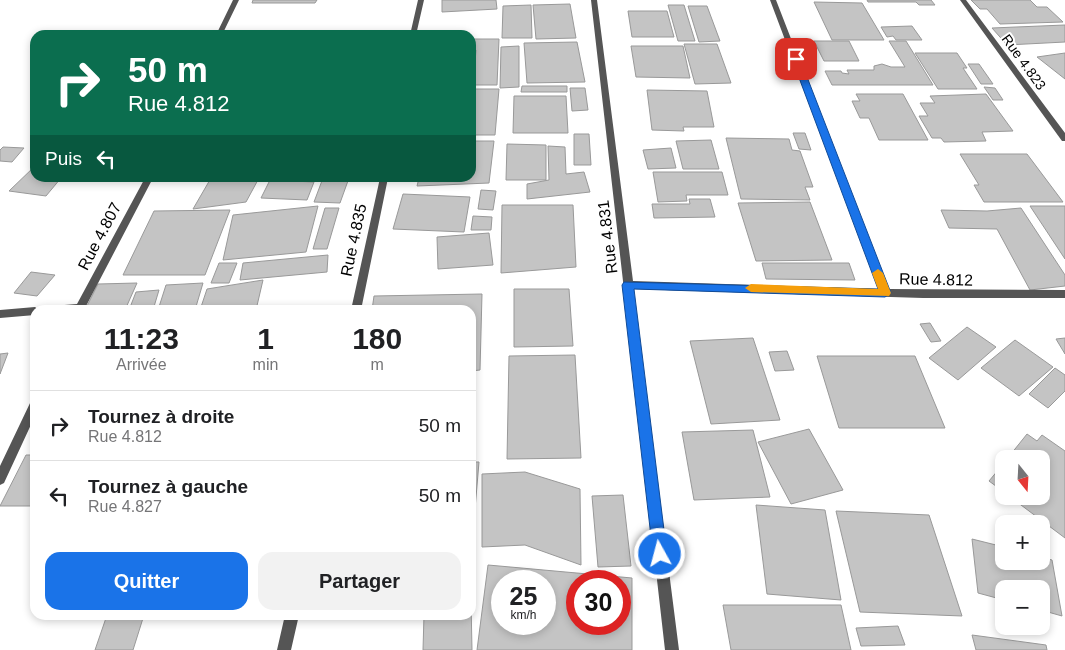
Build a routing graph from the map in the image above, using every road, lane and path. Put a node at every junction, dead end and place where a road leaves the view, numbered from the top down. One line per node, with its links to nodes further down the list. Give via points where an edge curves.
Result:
1 (236, 0): 6 (street)
2 (420, 0): 7 (street)
3 (594, 0): 11 (street, Rue 4.831)
4 (773, 0): 12 (street)
5 (963, 0): 8 (street, Rue 4.823)
6 (221, 30)
7 (414, 30)
8 (1065, 139)
9 (146, 182): 14 (street, Rue 4.807)
10 (383, 182): 15 (street, Rue 4.835)
11 (628, 285): 12 (street, Rue 4.812); 22 (street, Rue 4.831)
12 (885, 293): 13 (street, Rue 4.812)
13 (1065, 294)
14 (81, 305)
15 (357, 305)
16 (30, 311): 17 (street)
17 (0, 314)
18 (30, 415): 19 (street)
19 (0, 479)
20 (291, 620): 21 (street)
21 (284, 650)
22 (672, 650)

